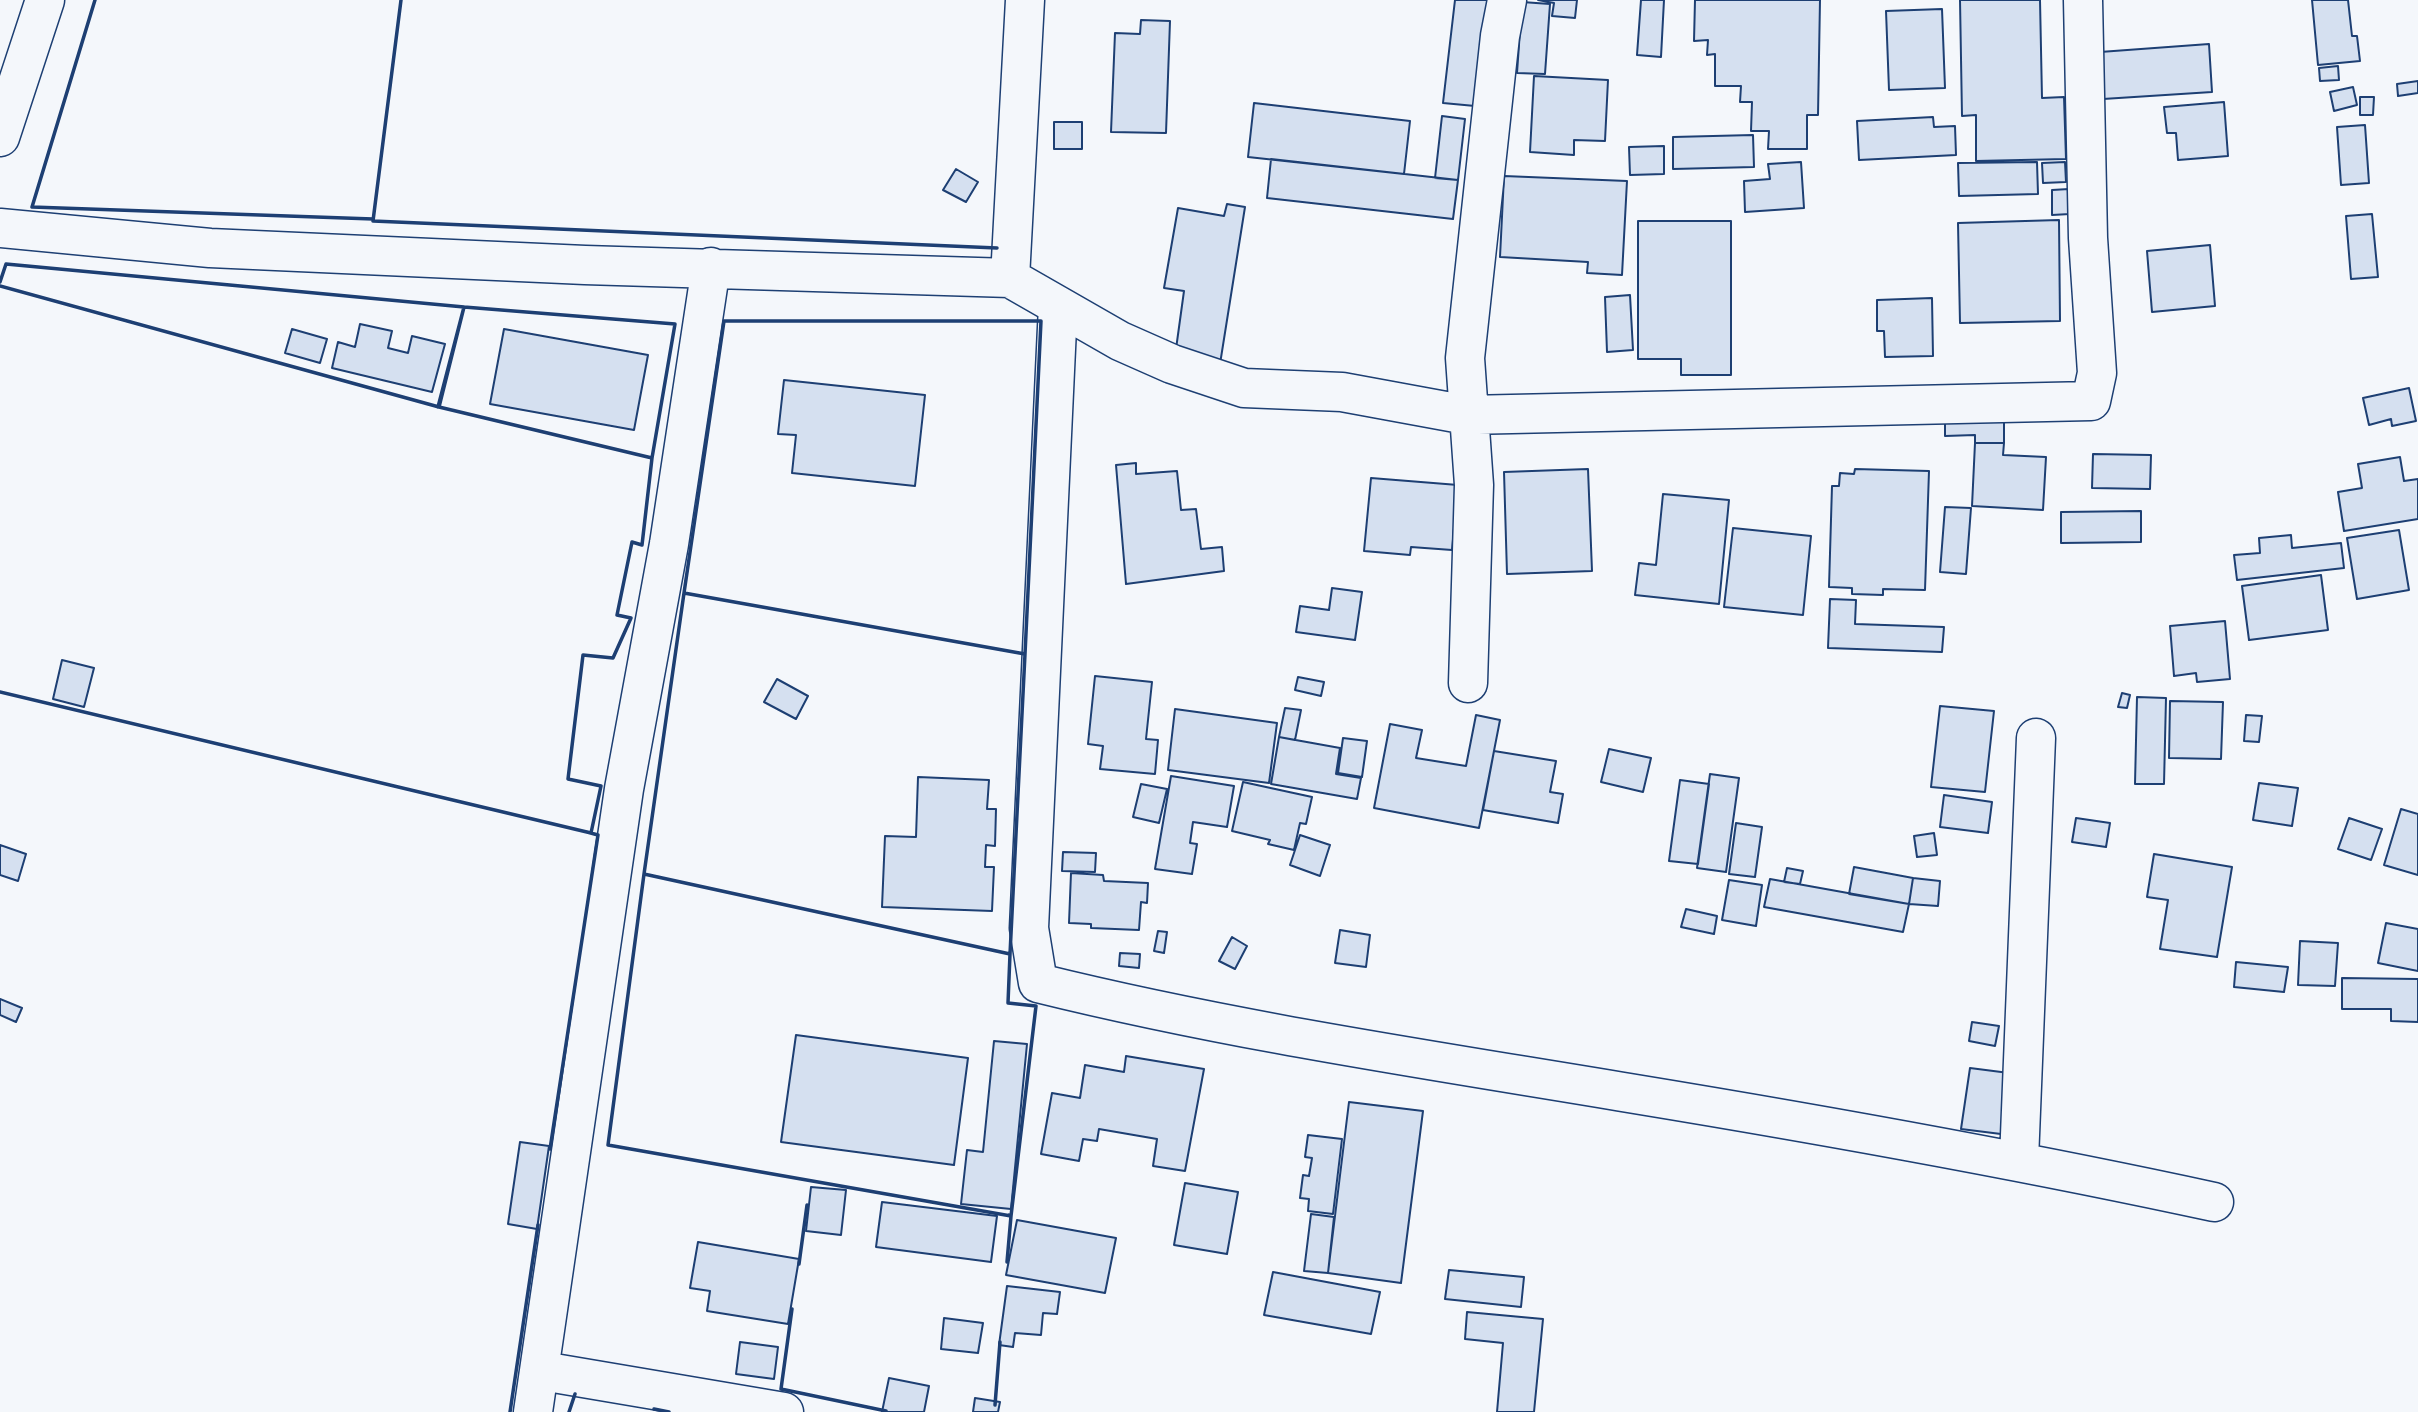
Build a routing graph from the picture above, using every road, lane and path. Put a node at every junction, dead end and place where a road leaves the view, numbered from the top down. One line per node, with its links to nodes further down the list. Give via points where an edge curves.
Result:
1 (46, 0): 5 (street)
2 (1025, 0): 8 (street)
3 (1507, 0): 10 (street, via 1465,358)
4 (2083, 0): 10 (street, via 2088,238 2097,373 2091,401)
5 (0, 137)
6 (0, 229): 7 (street, via 210,248)
7 (711, 267): 8 (street); 15 (street, via 624,789)
8 (1010, 278): 9 (street)
9 (1058, 306): 10 (street, via 1172,365 1244,388 1342,391); 13 (street, via 1029,928 1038,983 1133,1007 1403,1057)
10 (1467, 415): 11 (street, via 1474,485)
11 (1468, 683)
12 (2036, 738): 13 (street)
13 (2019, 1160): 14 (street)
14 (2214, 1202)
15 (542, 1371): 16 (street); 17 (street)
16 (533, 1412)
17 (784, 1412)

